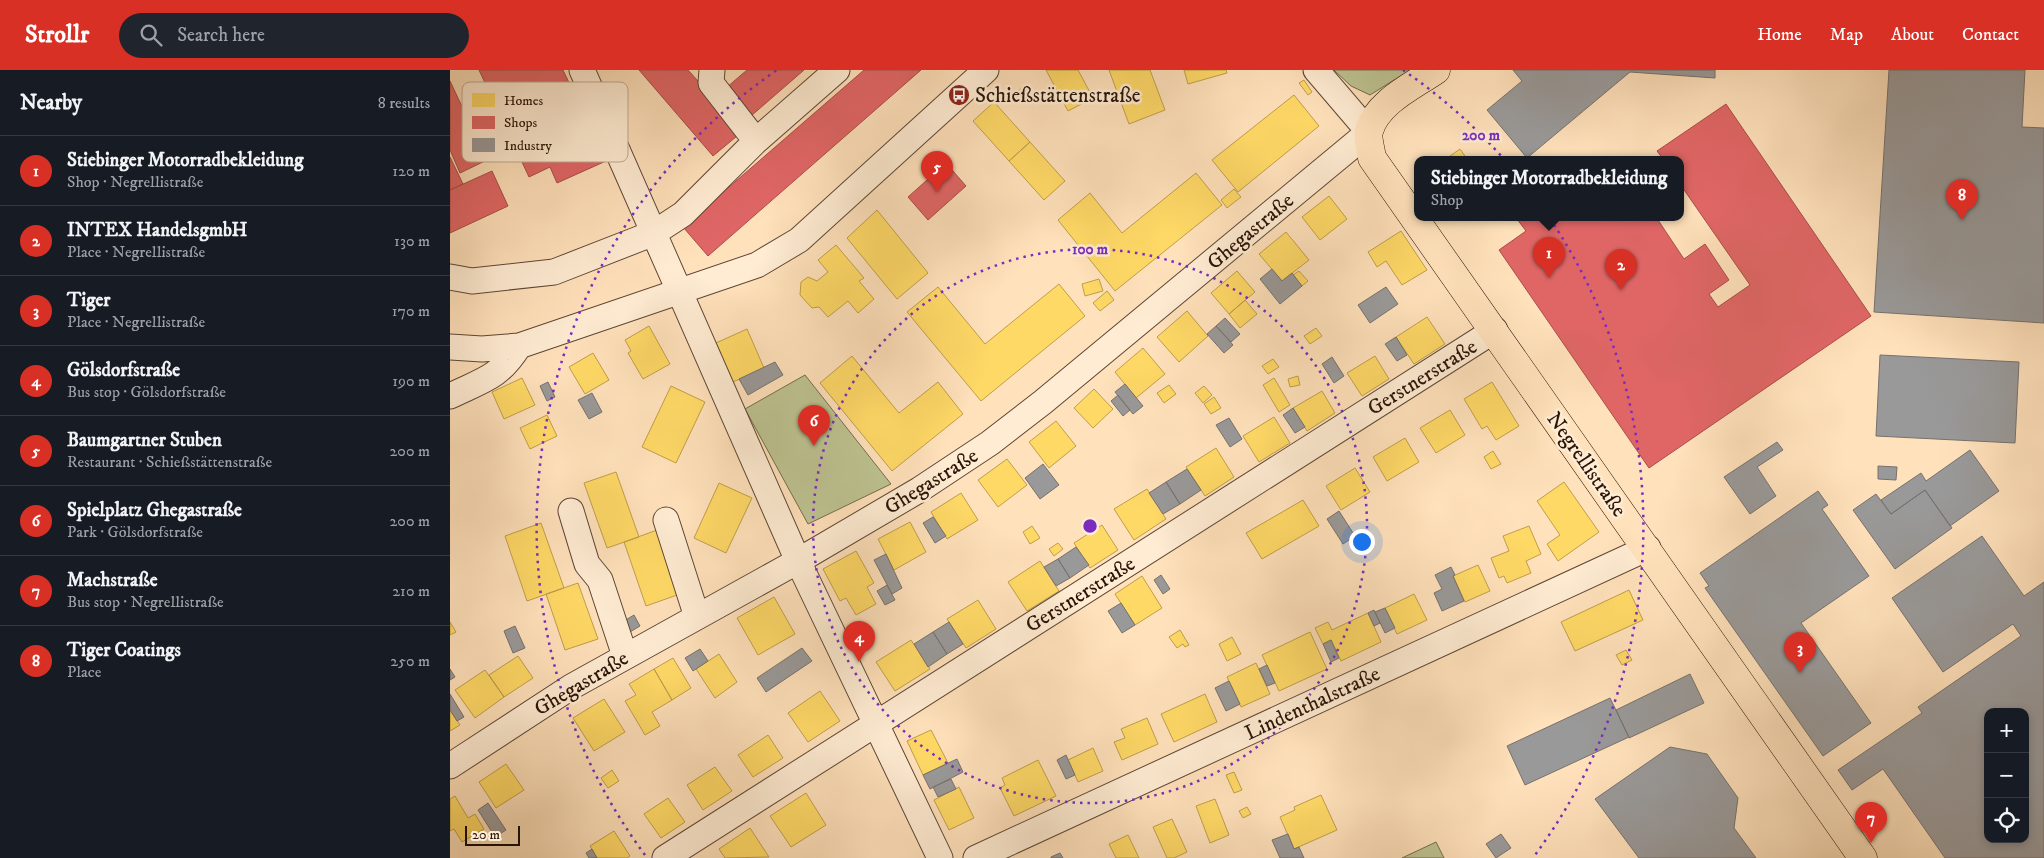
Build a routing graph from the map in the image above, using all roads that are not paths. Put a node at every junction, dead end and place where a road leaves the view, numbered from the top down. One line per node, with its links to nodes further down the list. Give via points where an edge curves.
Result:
1 (582, 70): 7 (street)
2 (712, 70): 9 (street, via 711,83)
3 (837, 70): 9 (street)
4 (986, 70): 15 (street, via 799,240 757,265)
5 (1316, 70): 8 (street)
6 (1436, 70): 8 (main road, via 1384,106)
7 (587, 82)
8 (1369, 132): 11 (main road, Negrellistraße, via 1372,158); 23 (street, Ghegastraße, via 990,443 919,490)
9 (756, 141): 13 (street, via 683,214)
10 (623, 162): 13 (street)
11 (1414, 217)
12 (1417, 221): 16 (main road, Negrellistraße)
13 (654, 233): 14 (street, via 554,272 472,281); 15 (street)
14 (450, 277)
15 (679, 290): 17 (street); 23 (street)
16 (1495, 330): 22 (main road, Negrellistraße); 26 (street, Gerstnerstraße)
17 (519, 346): 18 (street, via 482,350); 19 (street, via 498,373)
18 (450, 347)
19 (450, 396)
20 (571, 512): 25 (street, via 587,564 600,580)
21 (666, 520): 24 (street)
22 (1648, 548): 30 (street, Lindenthalstraße); 31 (main road, Negrellistraße)
23 (798, 561): 24 (street, Ghegastraße); 26 (street)
24 (697, 617): 25 (street, Ghegastraße)
25 (626, 656): 27 (street, Ghegastraße, via 532,711)
26 (874, 724): 28 (street, Gerstnerstraße); 29 (street)
27 (450, 766)
28 (665, 858)
29 (940, 858)
30 (976, 858)
31 (1864, 858)

